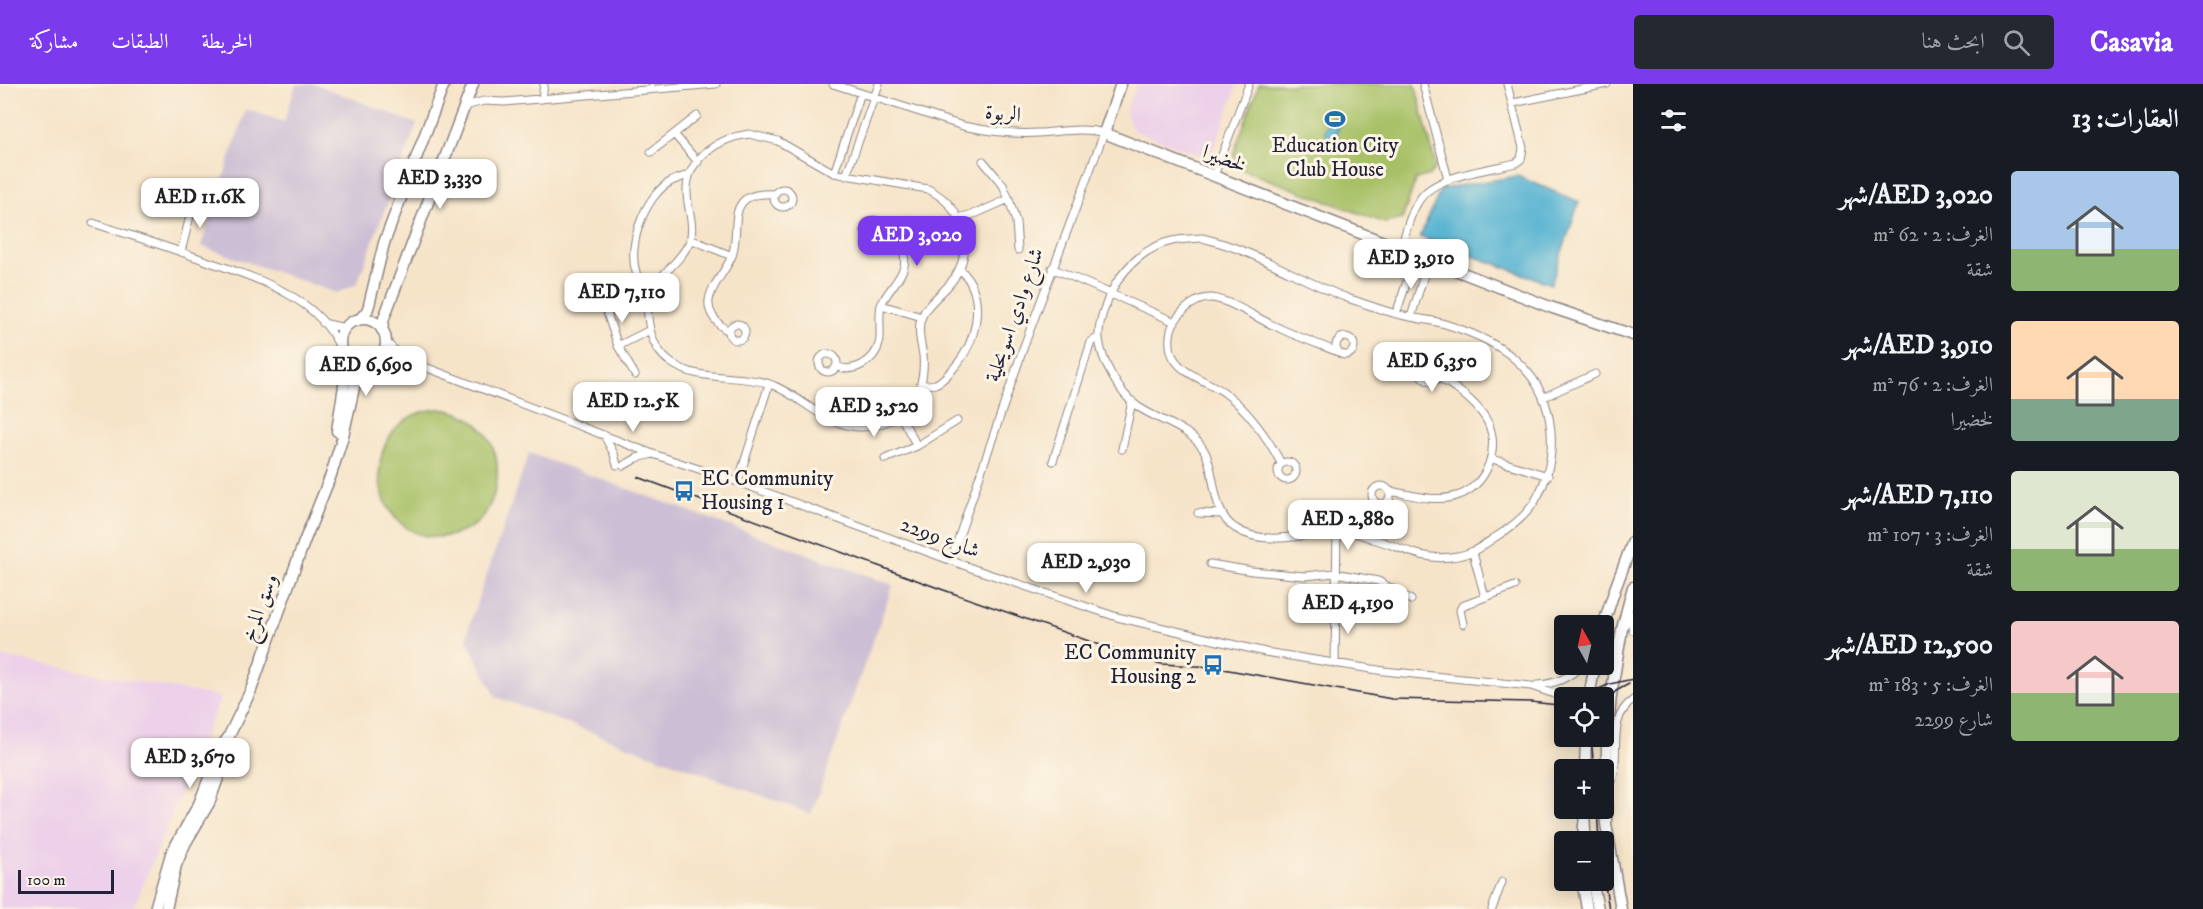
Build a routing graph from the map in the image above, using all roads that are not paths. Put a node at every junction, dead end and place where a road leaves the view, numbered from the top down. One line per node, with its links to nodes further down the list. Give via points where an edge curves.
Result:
1 (444, 84): 55 (street, via 388,230 367,311)
2 (544, 84): 14 (street)
3 (716, 84): 14 (street)
4 (833, 84): 12 (street, الربوة)
5 (879, 84): 13 (street)
6 (1121, 84): 21 (street, شارع وادي اسويحلية)
7 (1249, 84): 29 (street)
8 (1423, 84): 30 (street)
9 (1507, 84): 16 (street)
10 (1607, 84): 16 (street)
11 (472, 87): 15 (street); 17 (street)
12 (861, 93): 13 (street, الربوة); 19 (street)
13 (874, 96): 20 (street); 21 (street, الربوة, via 984,130)
14 (543, 99): 15 (street)
15 (484, 101): 17 (street)
16 (1513, 104): 30 (street, via 1523,148 1521,159)
17 (465, 106): 60 (street)
18 (697, 116): 22 (street)
19 (853, 118): 20 (street); 26 (street)
20 (864, 124): 28 (street)
21 (1104, 133): 29 (street, لخضيرا); 45 (street, شارع وادي اسويحلية)
22 (674, 134): 23 (street); 25 (street)
23 (651, 152)
24 (983, 160): 32 (street)
25 (698, 162): 26 (street, via 717,144 749,134 778,141); 27 (street)
26 (834, 173): 28 (street)
27 (688, 175): 37 (street); 48 (street, via 662,189 646,208 638,228 634,264)
28 (846, 176): 34 (street, via 928,189 948,203)
29 (1214, 176): 38 (street, لخضيرا)
30 (1448, 179): 38 (street, via 1430,188 1420,199)
31 (775, 194): 42 (street, via 755,195 738,209)
32 (1009, 199): 34 (street); 39 (street)
33 (194, 200): 40 (street)
34 (958, 218): 44 (street, via 964,241)
35 (93, 223): 40 (street)
36 (883, 231): 51 (street, via 898,239 906,262)
37 (690, 239): 42 (street); 48 (street)
38 (1401, 248): 41 (street, لخضيرا)
39 (1018, 250)
40 (181, 252): 56 (street, via 268,283 299,301)
41 (1416, 255): 43 (street, لخضيرا); 46 (street)
42 (732, 256): 59 (street, via 711,288 709,299 714,319)
43 (1429, 259): 47 (street); 62 (street, لخضيرا)
44 (960, 268): 53 (street); 78 (street, via 974,291 977,313 973,334 960,362 941,381)
45 (1052, 268): 49 (street); 100 (street, شارع وادي اسويحلية)
46 (1410, 273): 47 (street, via 1417,279); 52 (street)
47 (1423, 277): 54 (street)
48 (647, 292): 61 (street)
49 (1110, 295): 52 (street, via 1123,272 1142,255 1170,241 1202,238 1228,244 1317,285); 57 (street); 63 (street)
50 (603, 301): 66 (street)
51 (881, 305): 53 (street); 72 (street, via 880,340 872,356 851,369)
52 (1396, 314): 54 (street)
53 (922, 317): 78 (street)
54 (1411, 317): 79 (street, via 1475,335 1504,351 1522,366)
55 (358, 320): 58 (street); 60 (street, via 372,321)
56 (323, 322): 58 (street); 68 (street)
57 (1174, 322): 67 (street, via 1197,301 1211,298); 90 (street, via 1170,344 1175,360 1239,404)
58 (345, 328): 68 (street, via 340,337)
59 (730, 328)
60 (382, 330): 64 (street)
61 (650, 330): 66 (street); 77 (street, via 659,352 676,366)
62 (1633, 335)
63 (1099, 337): 80 (street, via 1113,377); 89 (street, via 1091,342)
64 (386, 342): 70 (street); 73 (street, شارع 2299)
65 (1336, 343): 67 (street); 69 (street); 69 (street, via 1344,337 1354,343 1348,354)
66 (618, 346): 76 (street)
67 (1324, 346): 69 (street)
68 (342, 352): 71 (street, via 350,362); 93 (street, وسق المرخ, via 345,379)
69 (1338, 352)
70 (378, 360): 71 (street); 73 (street, شارع 2299)
71 (365, 366): 93 (street, وسق المرخ, via 356,378 343,436)
72 (836, 366)
73 (425, 367): 83 (street, شارع 2299)
74 (1440, 374): 88 (street, via 1485,417 1492,437)
75 (1595, 374): 79 (street)
76 (635, 375)
77 (769, 384): 81 (street, via 844,425 871,426); 92 (street)
78 (921, 385): 81 (street)
79 (1544, 397): 91 (street, via 1552,441)
80 (1132, 401): 85 (street); 96 (street, via 1191,435 1204,450)
81 (900, 415): 84 (street)
82 (957, 421): 84 (street)
83 (604, 435): 86 (street, شارع 2299); 86 (street, via 620,465)
84 (917, 446): 87 (street)
85 (1122, 449)
86 (653, 454): 92 (street, شارع 2299)
87 (885, 459)
88 (1492, 459): 91 (street); 94 (street, via 1483,476 1455,497)
89 (1053, 461)
90 (1281, 463)
91 (1548, 476): 99 (street, via 1533,504 1509,528)
92 (738, 482): 100 (street, شارع 2299)
93 (324, 490): 116 (street, وسق المرخ, via 251,690)
94 (1390, 494)
95 (1198, 513): 96 (street)
96 (1222, 514): 97 (street, via 1234,528 1253,536 1289,538)
97 (1337, 529): 99 (street, via 1415,555 1446,558); 102 (street)
98 (1633, 541): 108 (street)
99 (1473, 553): 105 (street)
100 (951, 560): 111 (street, شارع 2299, via 1146,625)
101 (1210, 564): 102 (street, via 1305,576)
102 (1335, 573): 106 (street, via 1378,581); 111 (street)
103 (1515, 586): 105 (street)
104 (1633, 587): 107 (street)
105 (1485, 597): 109 (street, via 1462,606)
106 (1411, 600)
107 (1628, 607): 110 (street); 117 (street, via 1611,696)
108 (1607, 615)
109 (1463, 624)
110 (1633, 630)
111 (1335, 664): 113 (street, شارع 2299)
112 (1571, 675): 113 (street, شارع 2299, via 1552,684)
113 (1531, 686): 114 (street, شارع 2299)
114 (1554, 694)
115 (1633, 700): 118 (street, via 1619,717)
116 (228, 738): 123 (street, وسق المرخ, via 199,804 171,854); 124 (street, وسق المرخ, via 228,750 209,803 178,859)
117 (1608, 759)
118 (1614, 761)
119 (1606, 819): 128 (street)
120 (1502, 882): 125 (street)
121 (1584, 891): 126 (street)
122 (1594, 891): 127 (street)
123 (155, 909)
124 (166, 909)
125 (1492, 909)
126 (1587, 909)
127 (1598, 909)
128 (1621, 909)

